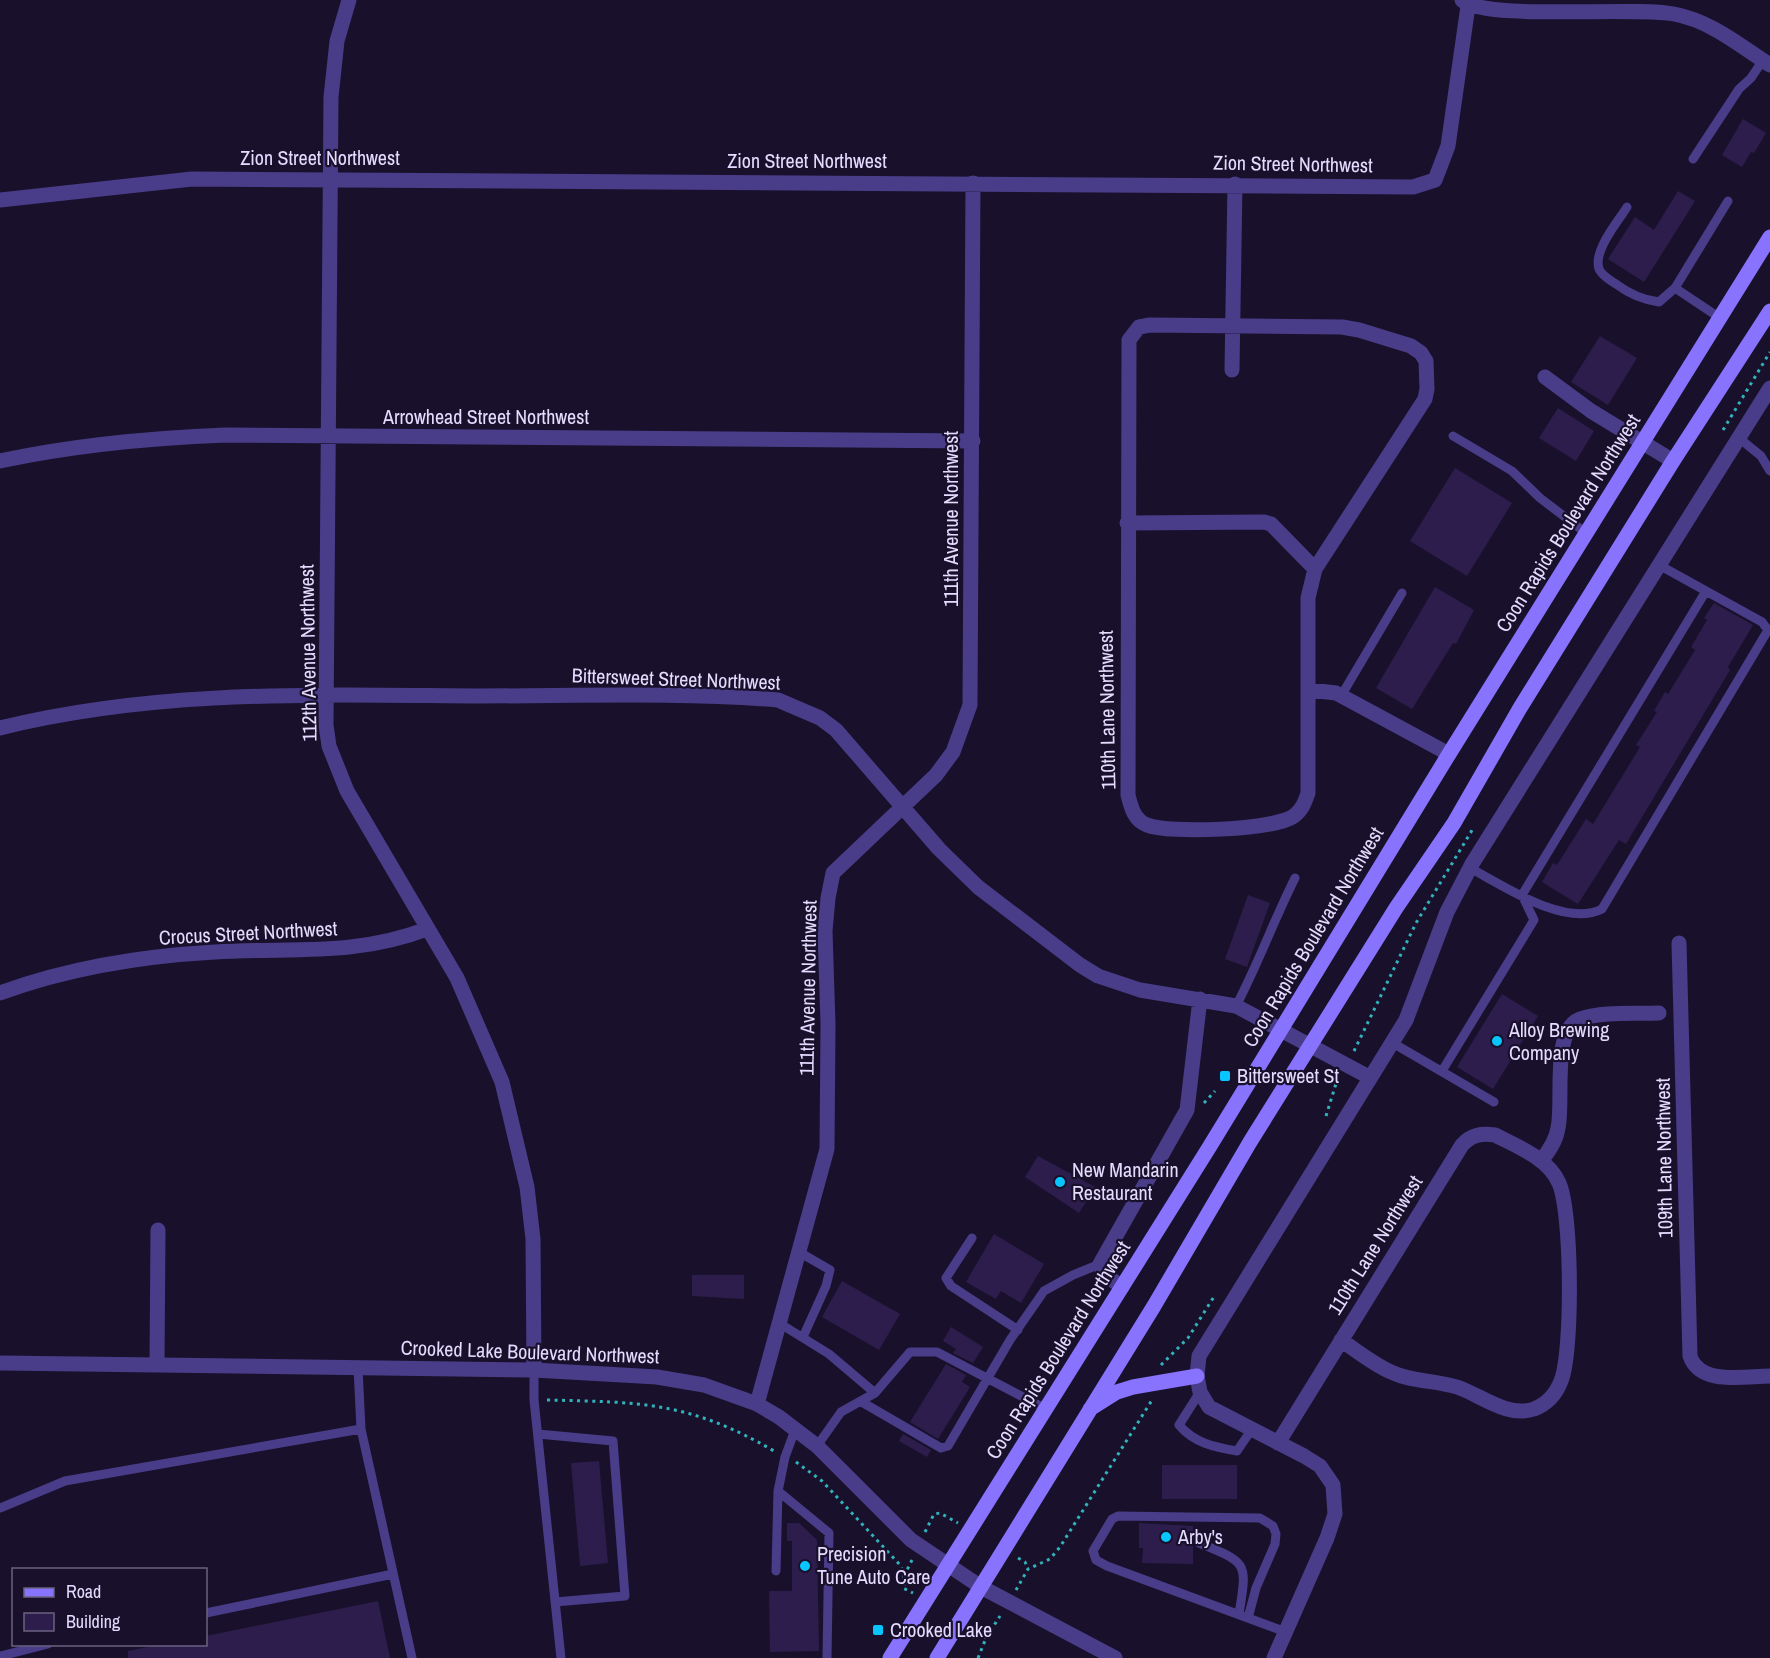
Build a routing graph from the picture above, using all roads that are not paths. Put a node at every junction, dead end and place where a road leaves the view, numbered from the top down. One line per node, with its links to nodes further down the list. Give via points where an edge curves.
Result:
1 (349, 0): 5 (street, 112th Avenue Northwest, via 332,69)
2 (1465, 3): 3 (street, via 1496,10 1641,10 1673,14 1716,29); 7 (street, Zion Street Northwest, via 1448,146 1435,180 1413,187)
3 (1768, 64): 4 (lane, via 1739,89)
4 (1694, 159)
5 (330, 179): 6 (street, Zion Street Northwest); 8 (street, Zion Street Northwest, via 192,179); 19 (street, 112th Avenue Northwest)
6 (973, 183): 7 (street, Zion Street Northwest); 22 (street, 111th Avenue Northwest)
7 (1235, 184): 15 (street)
8 (0, 200)
9 (1728, 201): 12 (lane)
10 (1627, 207): 12 (lane, via 1599,253 1598,267 1620,287 1649,300 1659,302)
11 (1770, 237): 14 (main road, Coon Rapids Boulevard Northwest)
12 (1675, 288): 14 (lane)
13 (1770, 311): 25 (main road)
14 (1720, 318): 23 (main road, Coon Rapids Boulevard Northwest)
15 (1233, 327): 16 (street); 27 (street, 110th Lane Northwest, via 1150,325 1132,332); 30 (street, 110th Lane Northwest, via 1359,330 1411,346 1426,361 1425,399)
16 (1232, 370)
17 (1545, 377): 23 (street)
18 (1770, 388): 21 (street)
19 (328, 436): 22 (street, Arrowhead Street Northwest); 24 (street, Arrowhead Street Northwest, via 170,438); 34 (street, 112th Avenue Northwest)
20 (1453, 436): 28 (lane, via 1512,471)
21 (1739, 438): 26 (lane, via 1761,456); 29 (street)
22 (973, 441): 38 (street, 111th Avenue Northwest, via 970,705 953,752)
23 (1642, 442): 25 (street); 28 (main road, Coon Rapids Boulevard Northwest)
24 (0, 461)
25 (1673, 461): 50 (main road, via 1520,708 1454,823 1396,908)
26 (1770, 471)
27 (1127, 523): 30 (street, via 1264,522); 33 (street, 110th Lane Northwest, via 1128,795 1137,819 1159,828 1236,829 1282,822 1295,816 1308,793)
28 (1586, 533): 37 (main road, Coon Rapids Boulevard Northwest)
29 (1659, 565): 31 (lane); 39 (street)
30 (1315, 569): 33 (street, 110th Lane Northwest, via 1308,598)
31 (1706, 591): 41 (lane); 41 (lane, via 1762,622 1768,630 1602,909 1590,915 1562,913)
32 (1402, 593): 35 (lane)
33 (1310, 690): 35 (street)
34 (327, 695): 36 (street, Bittersweet Street Northwest, via 135,703); 38 (street, Bittersweet Street Northwest, via 778,700 820,718 836,730); 42 (street, 112th Avenue Northwest, via 330,746 337,770)
35 (1341, 696): 37 (street)
36 (0, 728)
37 (1449, 754): 48 (main road, Coon Rapids Boulevard Northwest)
38 (904, 807): 45 (street, Bittersweet Street Northwest, via 978,887 1080,965 1098,976 1140,990); 57 (street, 111th Avenue Northwest, via 833,873 825,931 827,1149)
39 (1470, 868): 41 (lane); 49 (street, via 1447,912 1406,1020)
40 (1296, 878): 46 (lane)
41 (1522, 895): 51 (lane, via 1534,920)
42 (427, 929): 44 (street, Crocus Street Northwest, via 398,940 340,950 217,951 121,963); 67 (street, 112th Avenue Northwest, via 457,978 480,1030 501,1082 517,1139 533,1239)
43 (1679, 943): 69 (street, 109th Lane Northwest, via 1690,1356 1697,1370 1710,1376)
44 (0, 993)
45 (1200, 999): 46 (street, Bittersweet Street Northwest); 58 (street, via 1187,1110)
46 (1236, 1006): 48 (street, Bittersweet Street Northwest)
47 (1659, 1013): 54 (street, via 1591,1016 1568,1027 1563,1042 1558,1128)
48 (1281, 1028): 50 (street, Bittersweet Street Northwest); 59 (main road, Coon Rapids Boulevard Northwest)
49 (1391, 1042): 51 (lane); 52 (street)
50 (1312, 1045): 52 (street, Bittersweet Street Northwest); 76 (main road)
51 (1442, 1071): 53 (lane)
52 (1369, 1077): 68 (street, via 1207,1340 1199,1356)
53 (1494, 1102)
54 (1541, 1161): 63 (street, 110th Lane Northwest, via 1495,1136 1468,1138); 63 (street, via 1551,1169 1564,1196 1569,1331 1561,1380 1543,1405 1532,1410 1507,1409 1457,1388 1399,1376)
55 (158, 1230): 65 (street)
56 (972, 1238): 61 (lane, via 946,1278 951,1286)
57 (799, 1252): 60 (street, 111th Avenue Northwest); 62 (lane, via 830,1270)
58 (1100, 1264): 59 (street, via 1104,1274); 61 (lane, via 1044,1291)
59 (1122, 1287): 75 (main road, Coon Rapids Boulevard Northwest)
60 (779, 1323): 62 (lane); 74 (street, 111th Avenue Northwest)
61 (1018, 1330): 70 (lane)
62 (803, 1338): 72 (lane, via 830,1354)
63 (1341, 1340): 81 (street, 110th Lane Northwest)
64 (0, 1363): 65 (street, Crooked Lake Boulevard Northwest)
65 (157, 1364): 66 (street, Crooked Lake Boulevard Northwest)
66 (358, 1368): 67 (street, Crooked Lake Boulevard Northwest); 77 (lane)
67 (534, 1370): 74 (street, Crooked Lake Boulevard Northwest, via 657,1377 704,1385); 80 (lane)
68 (1197, 1376): 71 (street); 76 (main road, via 1133,1387)
69 (1770, 1376)
70 (989, 1379): 72 (lane, via 937,1352 910,1352); 73 (lane, via 948,1446 941,1448); 75 (lane)
71 (1200, 1392): 79 (street, via 1209,1407); 79 (lane, via 1179,1425 1189,1437 1237,1451)
72 (875, 1393): 73 (lane)
73 (860, 1401): 82 (lane, via 841,1412)
74 (757, 1404): 78 (street, Crooked Lake Boulevard Northwest)
75 (1046, 1409): 86 (main road, Coon Rapids Boulevard Northwest)
76 (1088, 1410): 89 (main road)
77 (361, 1429): 84 (lane, via 65,1481); 88 (lane)
78 (795, 1430): 82 (street, Crooked Lake Boulevard Northwest); 83 (lane)
79 (1252, 1430): 81 (street)
80 (538, 1434): 90 (lane); 90 (lane, via 613,1441 625,1596)
81 (1278, 1443): 93 (street, via 1320,1466 1330,1477 1335,1504 1327,1538)
82 (817, 1446): 86 (street, Crooked Lake Boulevard Northwest, via 903,1533)
83 (778, 1491): 87 (lane); 99 (lane, via 829,1533)
84 (0, 1508)
85 (1199, 1543): 92 (lane, via 1234,1557 1241,1565 1245,1575)
86 (948, 1566): 89 (street, Crooked Lake Boulevard Northwest); 100 (main road, Coon Rapids Boulevard Northwest)
87 (776, 1571)
88 (393, 1574): 91 (lane); 97 (lane)
89 (981, 1587): 101 (main road); 102 (street, Crooked Lake Boulevard Northwest)
90 (555, 1602): 98 (lane)
91 (207, 1613)
92 (1243, 1616): 92 (lane, via 1275,1544 1273,1526 1260,1518 1112,1519 1094,1551 1096,1560); 93 (lane)
93 (1286, 1632): 103 (street)
94 (41, 1646): 96 (lane)
95 (0, 1652): 96 (lane)
96 (1, 1657)
97 (412, 1658)
98 (561, 1658)
99 (827, 1658)
100 (890, 1658)
101 (937, 1658)
102 (1115, 1658)
103 (1274, 1658)

